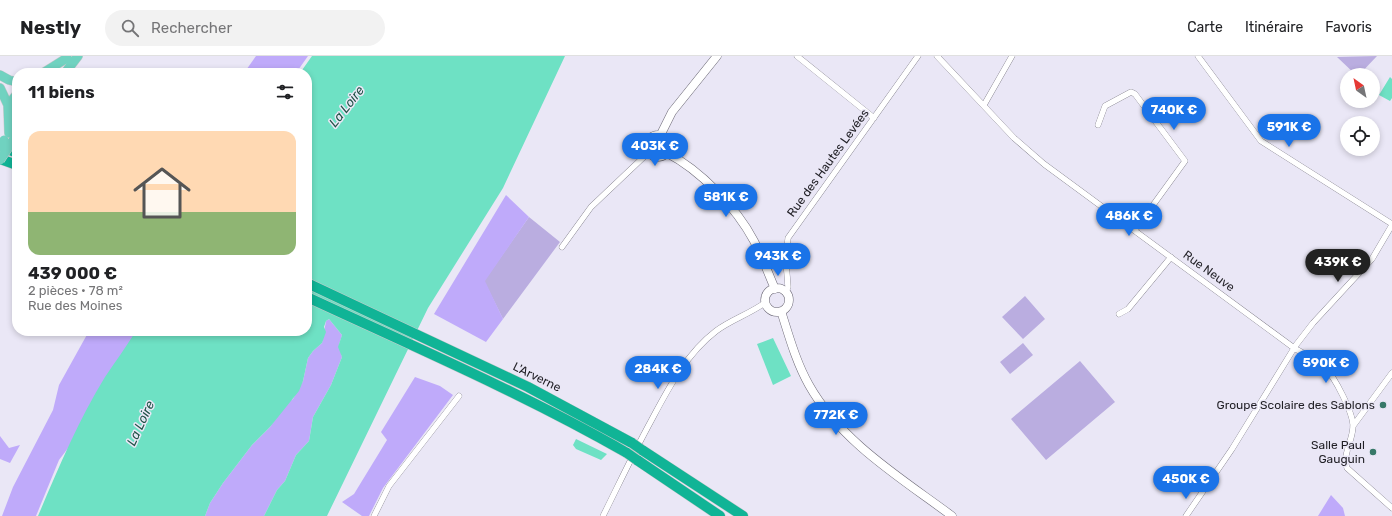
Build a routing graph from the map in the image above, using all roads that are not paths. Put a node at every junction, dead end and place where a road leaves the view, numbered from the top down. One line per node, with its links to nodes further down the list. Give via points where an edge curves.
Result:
1 (78, 56): 12 (main road)
2 (717, 56): 23 (main road, via 672,112)
3 (797, 56): 20 (street)
4 (918, 56): 20 (street, Rue des Hautes Levées)
5 (934, 56): 6 (street)
6 (937, 56): 18 (street, Rue Neuve)
7 (1012, 56): 18 (street)
8 (1198, 56): 29 (street, via 1261,141)
9 (68, 57): 10 (main road); 11 (main road)
10 (51, 68)
11 (58, 68)
12 (69, 68)
13 (0, 75): 14 (main road)
14 (12, 81)
15 (0, 88): 17 (main road)
16 (12, 100): 17 (main road)
17 (8, 105): 19 (main road); 24 (main road)
18 (984, 105): 30 (street, Rue Neuve, via 1014,138 1044,164)
19 (12, 110)
20 (874, 118): 35 (street, Rue des Hautes Levées, via 788,238)
21 (1098, 125): 30 (street, via 1104,106 1131,92 1186,161)
22 (12, 132): 24 (main road)
23 (660, 136): 25 (main road, via 654,136 649,141); 26 (main road, via 668,142)
24 (7, 141): 27 (main road, bridge)
25 (649, 152): 26 (main road, via 657,157); 31 (street, via 591,207)
26 (667, 153): 34 (main road, via 692,168 735,213 754,240)
27 (0, 159): 28 (highway)
28 (12, 163)
29 (1392, 225): 40 (street, via 1372,259 1313,323)
30 (1136, 230): 32 (street, Rue Neuve)
31 (562, 247)
32 (1171, 257): 39 (street, via 1128,309); 40 (street, Rue Neuve)
33 (312, 285): 48 (highway, L'Arverne, bridge, via 540,393 632,443)
34 (775, 289): 35 (main road); 37 (main road, via 768,292)
35 (786, 292): 38 (main road, via 789,302)
36 (312, 299): 47 (highway, L'Arverne, bridge, via 541,406 627,453)
37 (766, 302): 38 (main road, via 772,310); 46 (street, via 753,312 732,320 715,331 692,355 672,382)
38 (781, 311): 49 (main road, via 798,362 809,385 832,418 871,455)
39 (1119, 314)
40 (1294, 348): 43 (street, Rue Neuve, via 1329,372 1345,401); 50 (street, via 1232,449)
41 (1392, 373): 43 (street)
42 (459, 396): 45 (street, via 389,486)
43 (1353, 426): 44 (street, via 1346,459 1347,468)
44 (1391, 507)
45 (374, 516)
46 (603, 516)
47 (720, 516)
48 (743, 516)
49 (952, 516)
50 (1186, 516)

